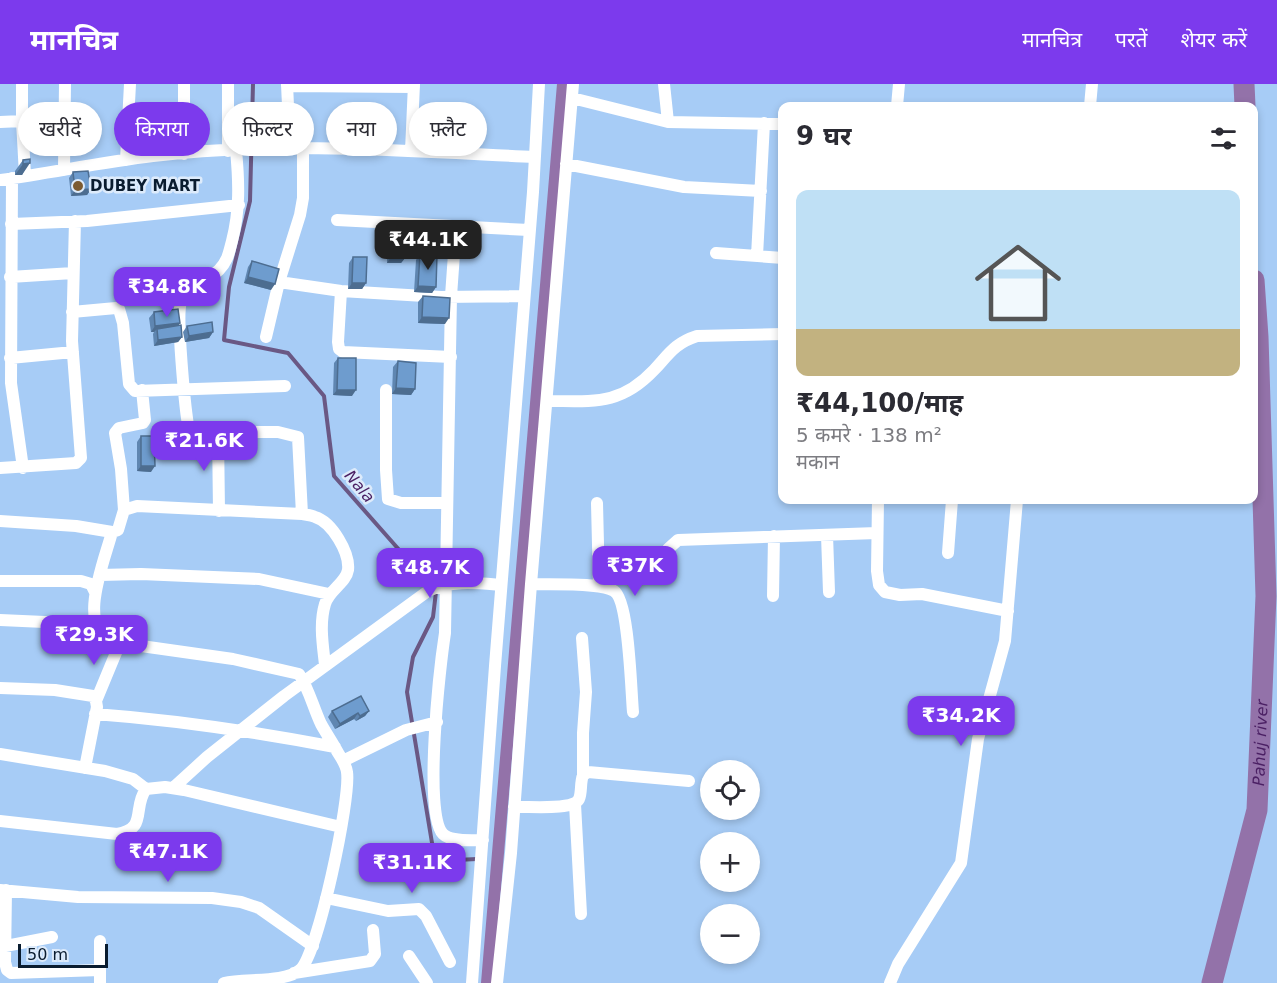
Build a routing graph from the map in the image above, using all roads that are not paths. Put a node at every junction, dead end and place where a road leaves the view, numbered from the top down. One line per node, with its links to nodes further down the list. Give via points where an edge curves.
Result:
1 (22, 84): 15 (street)
2 (65, 84): 37 (street)
3 (130, 84): 35 (street)
4 (184, 84): 16 (street)
5 (228, 84): 17 (street)
6 (539, 84): 34 (street)
7 (573, 84): 14 (street)
8 (664, 84): 24 (street)
9 (899, 84): 20 (street)
10 (1092, 84): 21 (street)
11 (287, 85): 12 (street); 18 (street)
12 (343, 85): 13 (street)
13 (414, 85): 19 (street)
14 (572, 98): 24 (street); 36 (street)
15 (22, 102)
16 (184, 102)
17 (230, 102)
18 (290, 102)
19 (413, 102)
20 (897, 102)
21 (1090, 102)
22 (18, 121): 23 (street)
23 (0, 122)
24 (668, 122): 25 (street)
25 (764, 123): 26 (street); 39 (street)
26 (778, 124)
27 (18, 144): 38 (street)
28 (314, 149): 29 (street)
29 (409, 151)
30 (487, 155): 34 (street)
31 (165, 156): 35 (street)
32 (236, 156): 40 (street)
33 (298, 156): 51 (street, via 302,206)
34 (535, 158): 45 (street)
35 (126, 160): 37 (street)
36 (566, 164): 39 (street, via 684,187); 65 (street)
37 (64, 170): 38 (street)
38 (12, 178): 43 (street)
39 (760, 190): 47 (street)
40 (239, 205): 42 (street); 62 (street, via 227,260 180,304)
41 (337, 220): 44 (street)
42 (75, 221): 43 (street); 50 (street)
43 (11, 224): 49 (street)
44 (456, 226): 45 (street); 54 (street)
45 (529, 230): 53 (street)
46 (716, 253): 47 (street)
47 (757, 256): 48 (street)
48 (778, 258)
49 (7, 269): 50 (street); 60 (street)
50 (73, 273): 55 (street)
51 (279, 282): 52 (street); 57 (street)
52 (341, 291): 54 (street); 59 (street, via 339,348 343,352)
53 (523, 296): 54 (street); 87 (street)
54 (451, 297): 59 (street)
55 (72, 312): 58 (street); 63 (street, via 119,309 129,384 131,389)
56 (778, 334): 65 (street, via 697,336 684,340 640,383 617,397)
57 (266, 337)
58 (73, 352): 60 (street); 68 (street, via 81,458 76,463)
59 (451, 357): 69 (street)
60 (10, 358): 68 (street)
61 (285, 386): 62 (street)
62 (184, 389): 63 (street); 66 (street, via 189,430)
63 (142, 390): 74 (street, via 143,423 115,433)
64 (386, 390): 69 (street, via 388,499 400,503)
65 (548, 401): 86 (street)
66 (218, 433): 75 (street); 76 (street, via 278,432 298,437)
67 (0, 468): 68 (street)
68 (23, 468)
69 (446, 502): 89 (street)
70 (597, 503): 88 (street)
71 (878, 504): 79 (street)
72 (952, 504): 82 (street)
73 (1017, 504): 94 (street)
74 (124, 510): 75 (street, via 137,506); 78 (street, via 118,530)
75 (219, 511): 76 (street)
76 (302, 514): 92 (street, via 327,523 345,551 348,571 343,582)
77 (0, 521): 78 (street)
78 (112, 532): 84 (street)
79 (877, 533): 80 (street); 94 (street, via 877,571 879,585 885,592 922,594)
80 (827, 535): 81 (street); 91 (street)
81 (774, 536): 83 (street, via 678,540 668,549); 93 (street)
82 (948, 553)
83 (669, 574)
84 (100, 575): 90 (street); 92 (street, via 259,579)
85 (0, 581): 90 (street, via 81,581 91,584)
86 (531, 584): 88 (street); 116 (street)
87 (501, 585): 89 (street, via 462,583); 119 (street)
88 (599, 586): 103 (street, via 612,589 623,606)
89 (437, 587): 99 (street); 105 (street, via 445,633)
90 (95, 592): 96 (street)
91 (829, 592)
92 (329, 594): 99 (street, via 322,615)
93 (773, 596)
94 (1008, 611): 137 (street, via 1005,641 978,739 961,863)
95 (0, 620): 96 (street)
96 (95, 627): 98 (street, via 107,640)
97 (582, 638): 111 (street, via 586,692)
98 (120, 643): 100 (street, via 288,670 299,674); 102 (street)
99 (325, 665): 100 (street)
100 (305, 682): 106 (street); 107 (street, via 321,724)
101 (0, 688): 102 (street, via 55,690 93,696)
102 (96, 701): 104 (street)
103 (633, 712)
104 (95, 714): 106 (street); 110 (street)
105 (437, 722): 109 (street, via 406,730); 119 (street, via 433,786 440,832 445,837)
106 (242, 730): 107 (street); 113 (street)
107 (335, 747): 109 (street)
108 (0, 754): 110 (street)
109 (343, 761): 118 (street, via 347,789)
110 (85, 768): 114 (street, via 133,779)
111 (583, 775): 112 (street, via 596,772); 115 (street)
112 (689, 781)
113 (173, 788): 114 (street); 118 (street)
114 (146, 789): 117 (street, via 140,797 138,822 127,832)
115 (575, 804): 116 (street); 122 (street)
116 (514, 807): 136 (street)
117 (0, 820)
118 (341, 827): 121 (street)
119 (483, 846): 135 (street)
120 (3, 890): 126 (street, via 78,897 212,898 241,902 264,911); 127 (street)
121 (326, 898): 126 (street); 129 (street, via 388,911 419,909)
122 (581, 914)
123 (373, 930): 131 (street, via 375,954 370,961)
124 (52, 937): 127 (street)
125 (100, 941): 130 (street)
126 (313, 946): 131 (street, via 306,963)
127 (3, 947): 130 (street, via 7,970 12,973)
128 (409, 956): 134 (street)
129 (450, 962)
130 (100, 970): 132 (street)
131 (294, 974): 133 (street)
132 (100, 983)
133 (224, 983)
134 (427, 983)
135 (472, 983)
136 (497, 983)
137 (890, 983)

